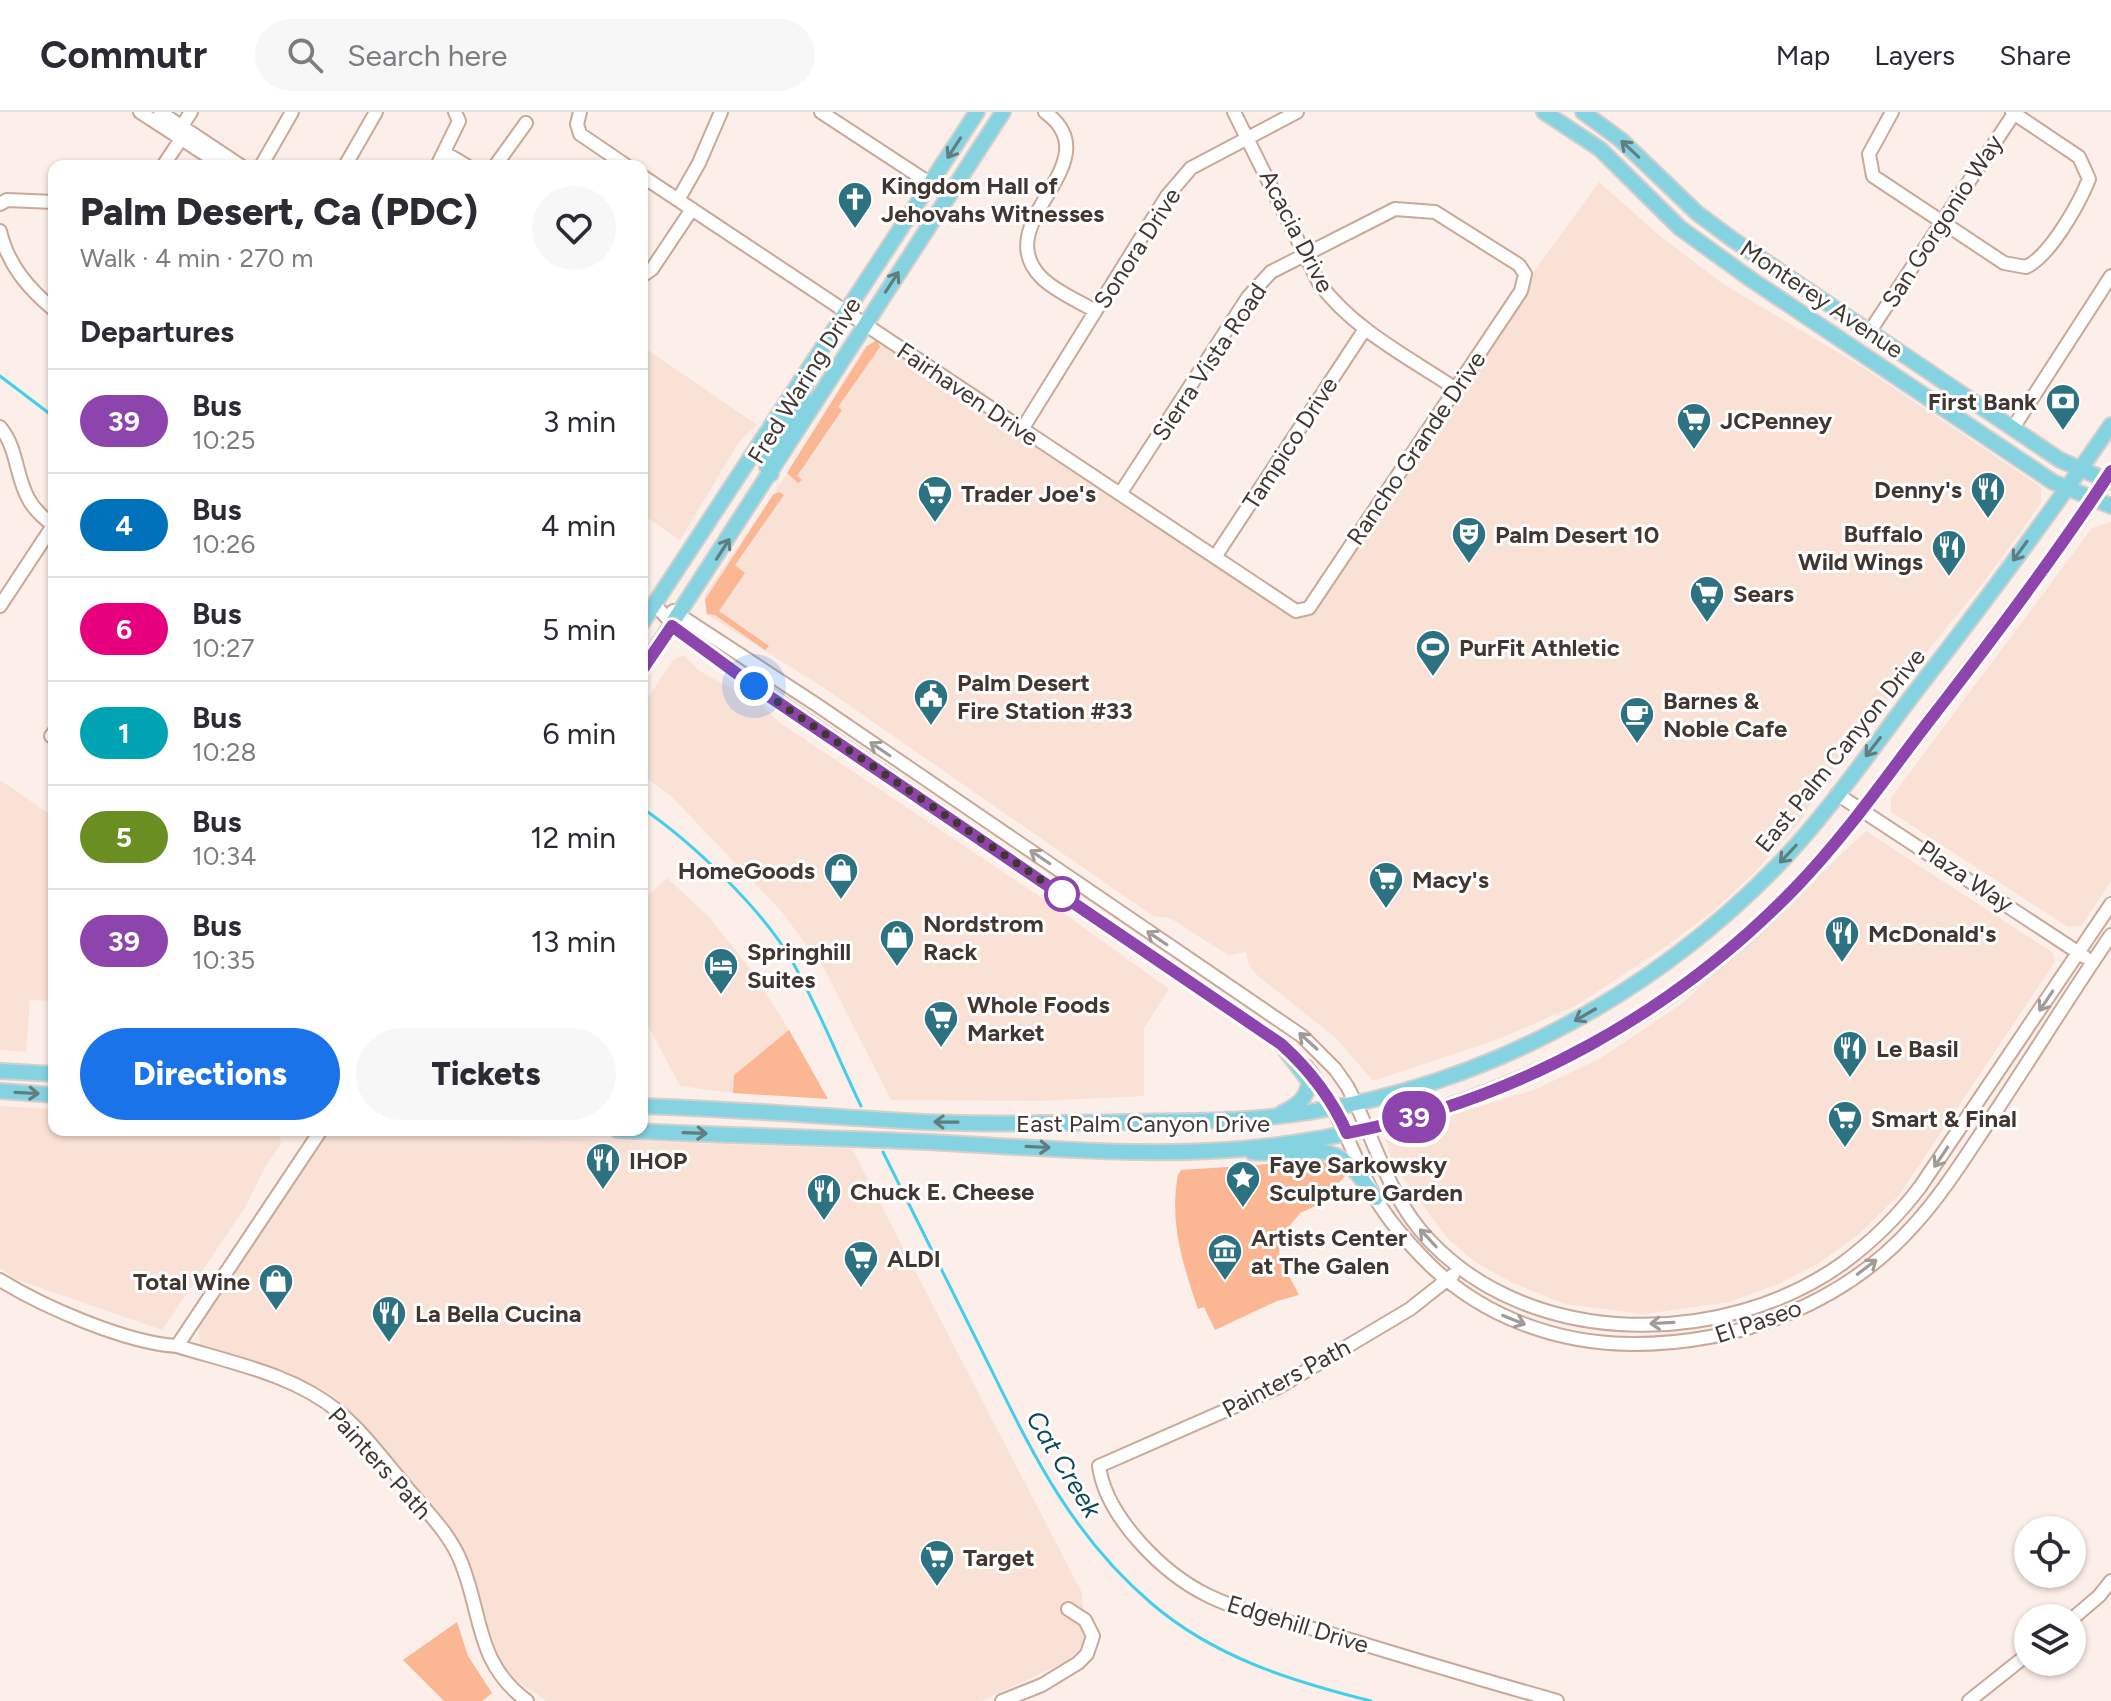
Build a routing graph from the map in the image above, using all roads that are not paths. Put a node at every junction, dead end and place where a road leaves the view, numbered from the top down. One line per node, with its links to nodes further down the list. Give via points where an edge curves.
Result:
1 (140, 112): 19 (street)
2 (160, 112): 19 (street)
3 (292, 112): 25 (street)
4 (376, 112): 26 (street)
5 (455, 112): 21 (street, via 459,121)
6 (721, 112): 35 (street)
7 (977, 112): 33 (main road, Fred Waring Drive, one-way to 33)
8 (1003, 112): 34 (main road, Fred Waring Drive)
9 (1045, 112): 47 (street, via 1054,118 1068,146 1064,168 1033,218 1028,254 1041,278)
10 (1234, 112): 20 (street, Acacia Drive)
11 (1297, 112): 20 (street, Sonora Drive)
12 (1544, 112): 31 (main road, Monterey Avenue, via 1600,149)
13 (1583, 112): 41 (main road, Monterey Avenue, one-way to 13, via 1697,213 1621,140)
14 (1892, 112): 39 (street, via 1869,154 1873,176)
15 (2014, 112): 39 (street, San Gorgonio Way); 39 (street, via 2079,157 2089,179 2042,258 2026,267 2004,263)
16 (824, 113): 33 (street)
17 (578, 118): 30 (street, via 580,134)
18 (526, 123): 29 (street)
19 (184, 126): 22 (street); 23 (street); 24 (street)
20 (1248, 136): 42 (street, Acacia Drive); 47 (street, Sonora Drive, via 1191,168 1167,196)
21 (445, 153): 27 (street); 28 (street)
22 (172, 160)
23 (217, 160)
24 (232, 160)
25 (264, 160)
26 (348, 160)
27 (441, 160)
28 (457, 160)
29 (499, 160)
30 (618, 160)
31 (1631, 178): 41 (main road, via 1654,186 1705,231); 61 (main road, Monterey Avenue, via 1680,228 1749,278)
32 (648, 180): 35 (street, Fairhaven Drive)
33 (930, 184): 34 (street); 48 (main road, Fred Waring Drive)
34 (949, 196): 49 (main road, Fred Waring Drive, one-way to 34)
35 (678, 200): 38 (street, Fairhaven Drive)
36 (48, 202): 37 (street)
37 (0, 204)
38 (692, 209): 43 (street); 48 (street, Fairhaven Drive)
39 (1942, 221): 51 (street, San Gorgonio Way)
40 (0, 231): 46 (street, via 12,264)
41 (1749, 251): 51 (main road, Monterey Avenue)
42 (1307, 255): 44 (street, Sierra Vista Road, via 1395,209 1435,212 1519,265); 50 (street, Acacia Drive, via 1337,306); 62 (street, Sierra Vista Road, via 1271,272 1248,297)
43 (648, 272)
44 (1525, 274): 53 (street, Rancho Grande Drive, via 1521,291)
45 (2111, 276): 56 (street)
46 (48, 304)
47 (1095, 311): 57 (street, Sonora Drive)
48 (845, 312): 49 (street, Fairhaven Drive); 52 (main road, Fred Waring Drive)
49 (864, 325): 57 (street, Fairhaven Drive); 59 (main road, Fred Waring Drive)
50 (1365, 329): 53 (street, Acacia Drive); 67 (street, Tampico Drive)
51 (1870, 331): 56 (main road, Monterey Avenue)
52 (811, 366): 59 (main road, via 802,398 767,458); 68 (main road, Fred Waring Drive)
53 (1456, 389): 70 (street, Rancho Grande Drive, via 1309,608)
54 (2111, 425): 58 (main road, East Palm Canyon Drive)
55 (0, 427): 65 (street, via 11,441 27,498)
56 (2013, 428): 58 (main road, Monterey Avenue)
57 (1021, 431): 62 (street, Fairhaven Drive)
58 (2080, 469): 60 (main road, Monterey Avenue); 61 (main road, East Palm Canyon Drive)
59 (771, 474): 72 (main road, Fred Waring Drive, one-way to 59)
60 (2109, 478): 63 (main road, East Palm Canyon Drive)
61 (2067, 489): 63 (main road, Monterey Avenue); 74 (main road, East Palm Canyon Drive, one-way to 74)
62 (1120, 494): 67 (street, Fairhaven Drive)
63 (2092, 499): 64 (main road, Monterey Avenue); 75 (main road, East Palm Canyon Drive)
64 (2111, 506)
65 (48, 520)
66 (48, 535): 69 (street)
67 (1215, 557): 70 (street, Fairhaven Drive)
68 (655, 605): 71 (main road, Fred Waring Drive); 72 (street)
69 (0, 606)
70 (1296, 611)
71 (648, 615)
72 (676, 620): 73 (main road, Fred Waring Drive); 80 (street, El Paseo, via 754,686); 85 (street, El Paseo, one-way to 72, via 1335,1069 1293,1029)
73 (648, 661)
74 (1837, 794): 75 (street, Plaza Way); 85 (main road, East Palm Canyon Drive, one-way to 85, via 1741,901 1613,999 1502,1056 1441,1080)
75 (1862, 808): 78 (street, Plaza Way); 90 (main road, East Palm Canyon Drive, via 1814,868 1761,921 1629,1023 1513,1083 1444,1109)
76 (2111, 904): 78 (street, El Paseo)
77 (2111, 935): 79 (street, El Paseo)
78 (2079, 952): 79 (street, Plaza Way); 97 (street, El Paseo, one-way to 97, via 1906,1206 1857,1252 1808,1284 1726,1314 1667,1324 1620,1324 1537,1309)
79 (2093, 962): 99 (street, El Paseo, one-way to 79, via 1514,1320 1573,1338 1621,1344 1710,1338 1801,1308 1866,1269 1928,1209)
80 (1281, 1044): 87 (street, El Paseo, via 1306,1066); 88 (main road, via 1309,1081 1302,1100)
81 (0, 1071): 82 (main road)
82 (48, 1074)
83 (0, 1091): 84 (main road, one-way to 84)
84 (48, 1095)
85 (1356, 1102): 87 (main road, East Palm Canyon Drive); 90 (street, El Paseo)
86 (648, 1106): 89 (main road, East Palm Canyon Drive, one-way to 86)
87 (1335, 1107): 88 (main road, East Palm Canyon Drive); 92 (street, El Paseo)
88 (1276, 1116): 89 (main road, East Palm Canyon Drive)
89 (1006, 1123): 94 (main road, via 991,1134)
90 (1367, 1129): 92 (main road, East Palm Canyon Drive); 97 (street, El Paseo, one-way to 90, via 1400,1204)
91 (648, 1131): 94 (main road, East Palm Canyon Drive, one-way to 94)
92 (1347, 1133): 95 (main road, East Palm Canyon Drive); 96 (street, El Paseo)
93 (317, 1136): 100 (street)
94 (944, 1143): 95 (main road, East Palm Canyon Drive, one-way to 95)
95 (1227, 1148): 96 (main road, via 1272,1156 1328,1152 1350,1165)
96 (1376, 1198): 99 (street, El Paseo, via 1409,1243)
97 (1460, 1268): 99 (street, Painters Path)
98 (0, 1280): 100 (street, Painters Path, via 108,1329)
99 (1448, 1280): 101 (street, Painters Path, via 1410,1309 1279,1387)
100 (177, 1346): 106 (street, Painters Path, via 290,1382 353,1426 452,1543 487,1654)
101 (1099, 1466): 108 (street, Edgehill Drive, via 1108,1494 1135,1537 1155,1559 1209,1596)
102 (2111, 1581): 103 (street)
103 (2086, 1607)
104 (1068, 1609): 107 (street, via 1085,1620 1093,1636 1087,1654 1042,1685)
105 (2014, 1665): 109 (street)
106 (527, 1701)
107 (1002, 1701)
108 (1557, 1701)
109 (1969, 1701)

